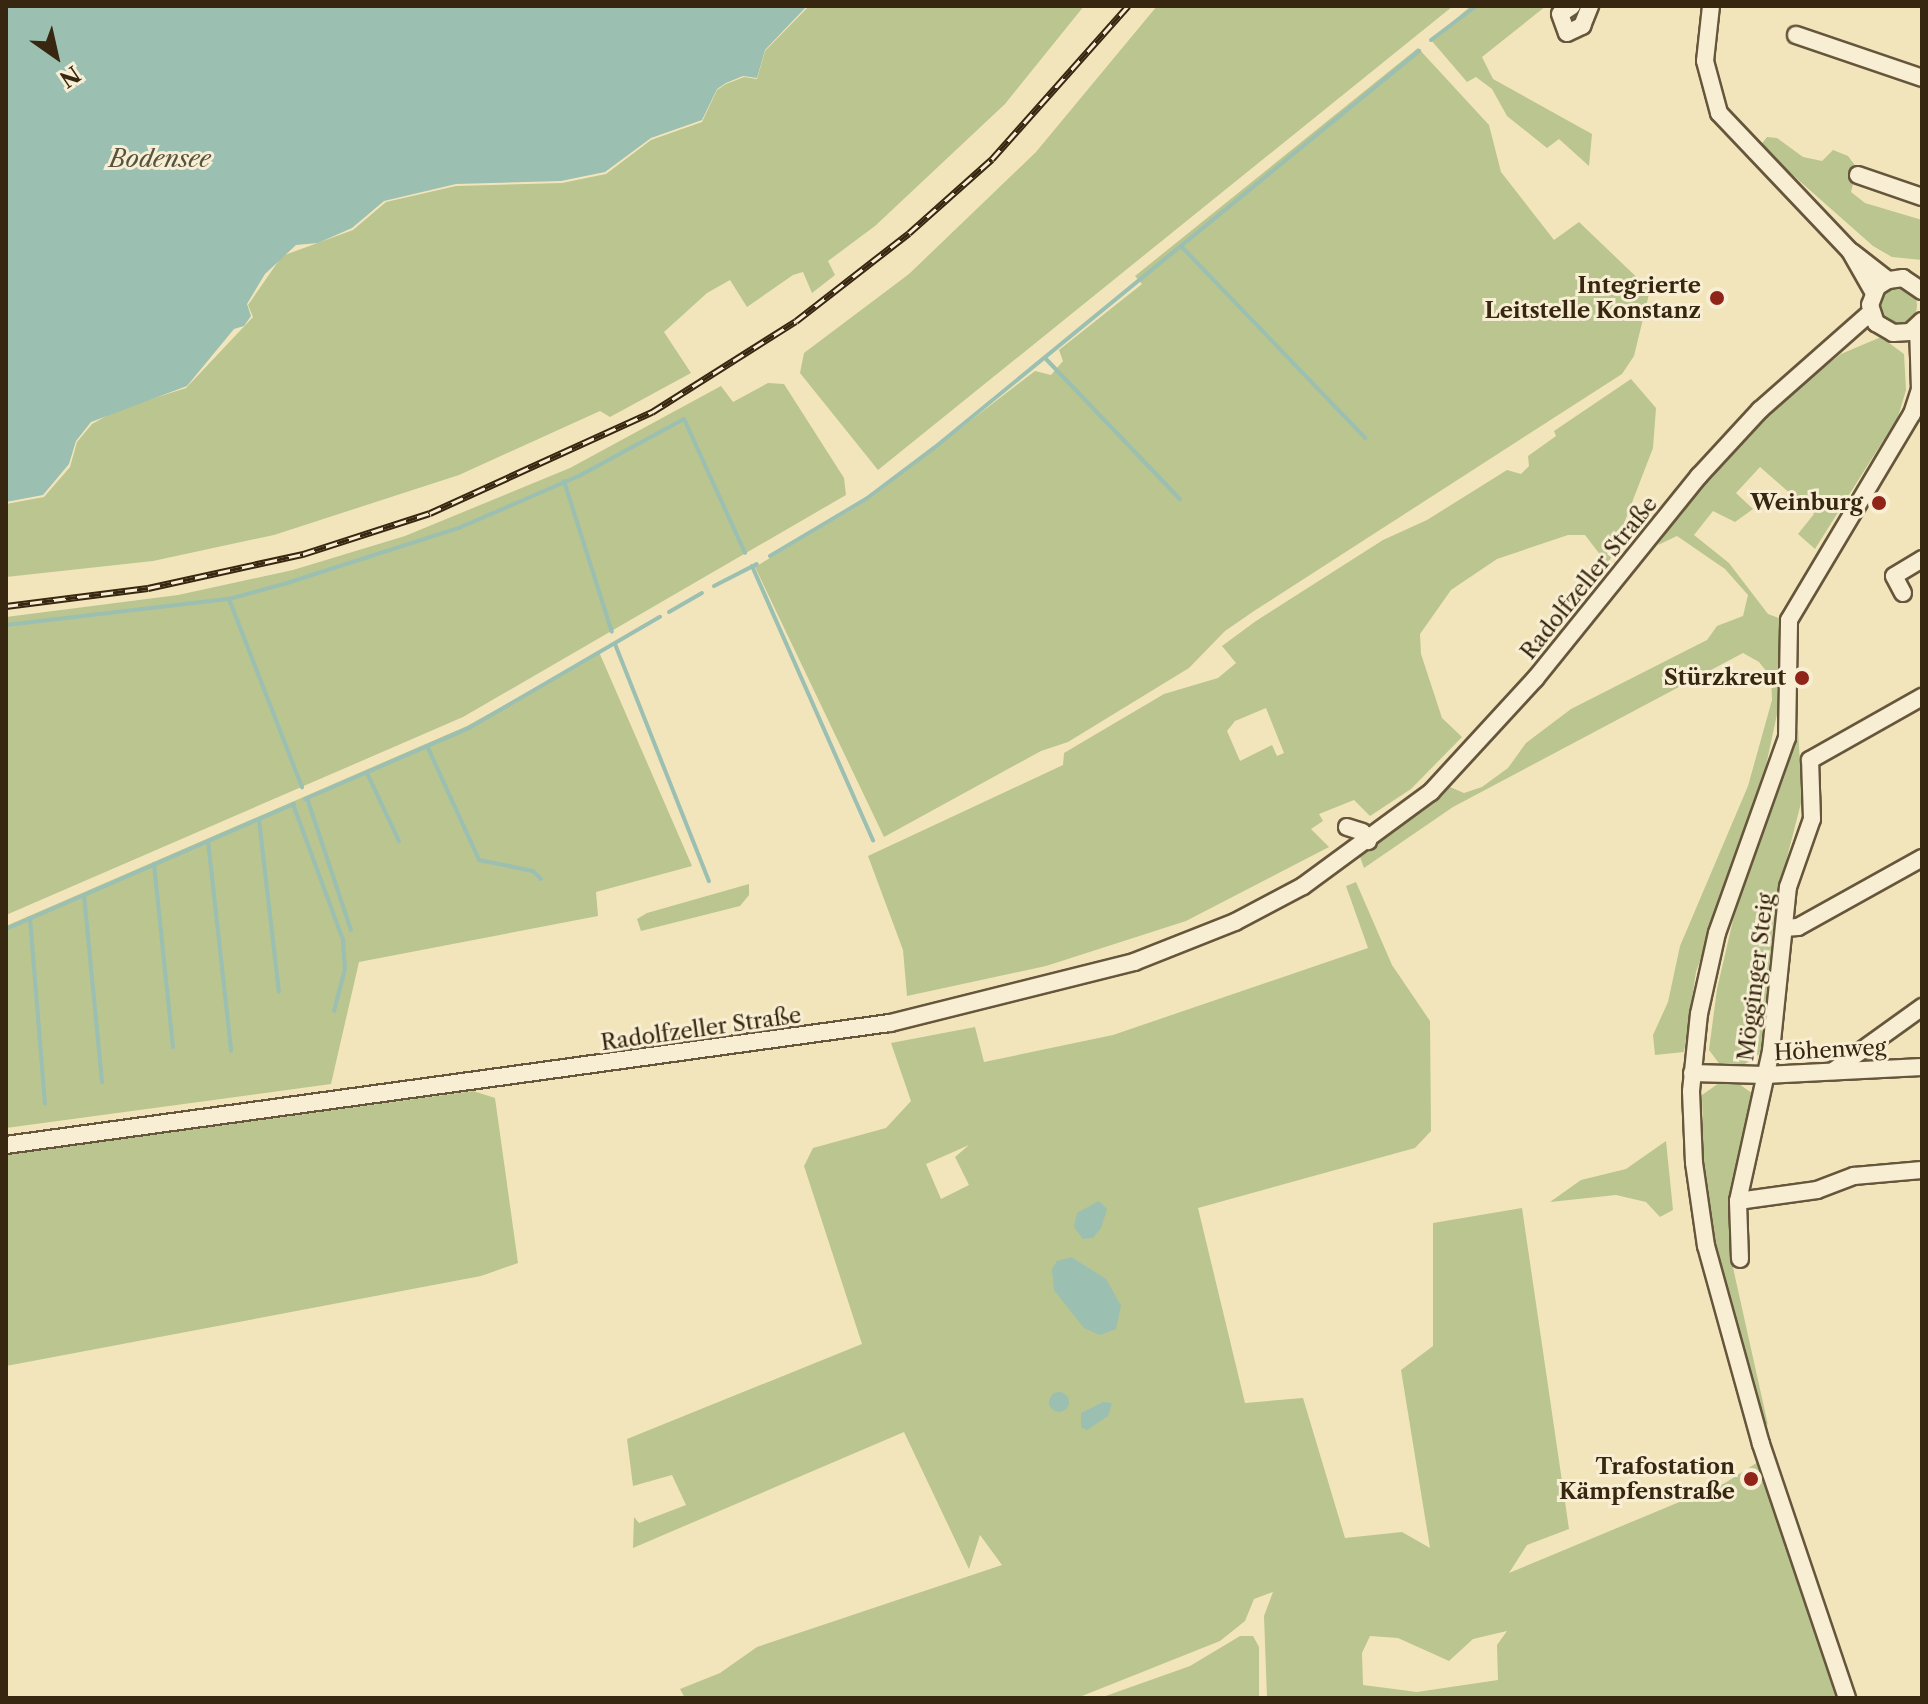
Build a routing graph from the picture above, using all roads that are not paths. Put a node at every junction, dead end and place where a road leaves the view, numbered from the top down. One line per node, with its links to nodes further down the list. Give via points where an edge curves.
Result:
1 (1572, 6): 2 (street, via 1560,14 1567,33 1582,26)
2 (1590, 6)
3 (1711, 6): 7 (street, via 1705,61)
4 (1720, 6): 7 (street)
5 (1796, 35): 6 (street)
6 (1922, 78)
7 (1709, 80): 10 (street, via 1731,131)
8 (1858, 175): 9 (street)
9 (1922, 197)
10 (1850, 251): 11 (street); 13 (street)
11 (1888, 280): 12 (street, via 1903,278); 13 (street)
12 (1921, 287)
13 (1874, 293): 14 (street)
14 (1875, 319): 16 (street); 23 (street, Radolfzeller Straße, via 1760,410 1699,476 1493,729 1431,792)
15 (1920, 324): 16 (street); 17 (street)
16 (1901, 334): 17 (street)
17 (1920, 371): 18 (street)
18 (1917, 415): 29 (street, via 1789,620 1787,738 1717,933)
19 (1922, 559): 20 (street, via 1894,576)
20 (1903, 593)
21 (1922, 697): 25 (street, Mögginger Steig, via 1810,760 1812,819 1788,887)
22 (1347, 827): 23 (street, via 1362,832)
23 (1368, 841): 31 (street, Radolfzeller Straße, via 1265,907 1192,941 958,1009 746,1045)
24 (1922, 858): 25 (street, via 1798,927)
25 (1784, 928): 30 (street, Mögginger Steig)
26 (1922, 1007): 28 (street)
27 (1922, 1067): 28 (street, Höhenweg)
28 (1833, 1071): 30 (street, Höhenweg)
29 (1692, 1073): 30 (street, Höhenweg); 35 (street, via 1694,1163 1706,1246 1761,1444)
30 (1765, 1075): 33 (street, Mögginger Steig)
31 (6, 1145)
32 (1922, 1170): 33 (street, via 1854,1176 1817,1190)
33 (1738, 1201): 34 (street, Mögginger Steig)
34 (1740, 1259)
35 (1847, 1698)

